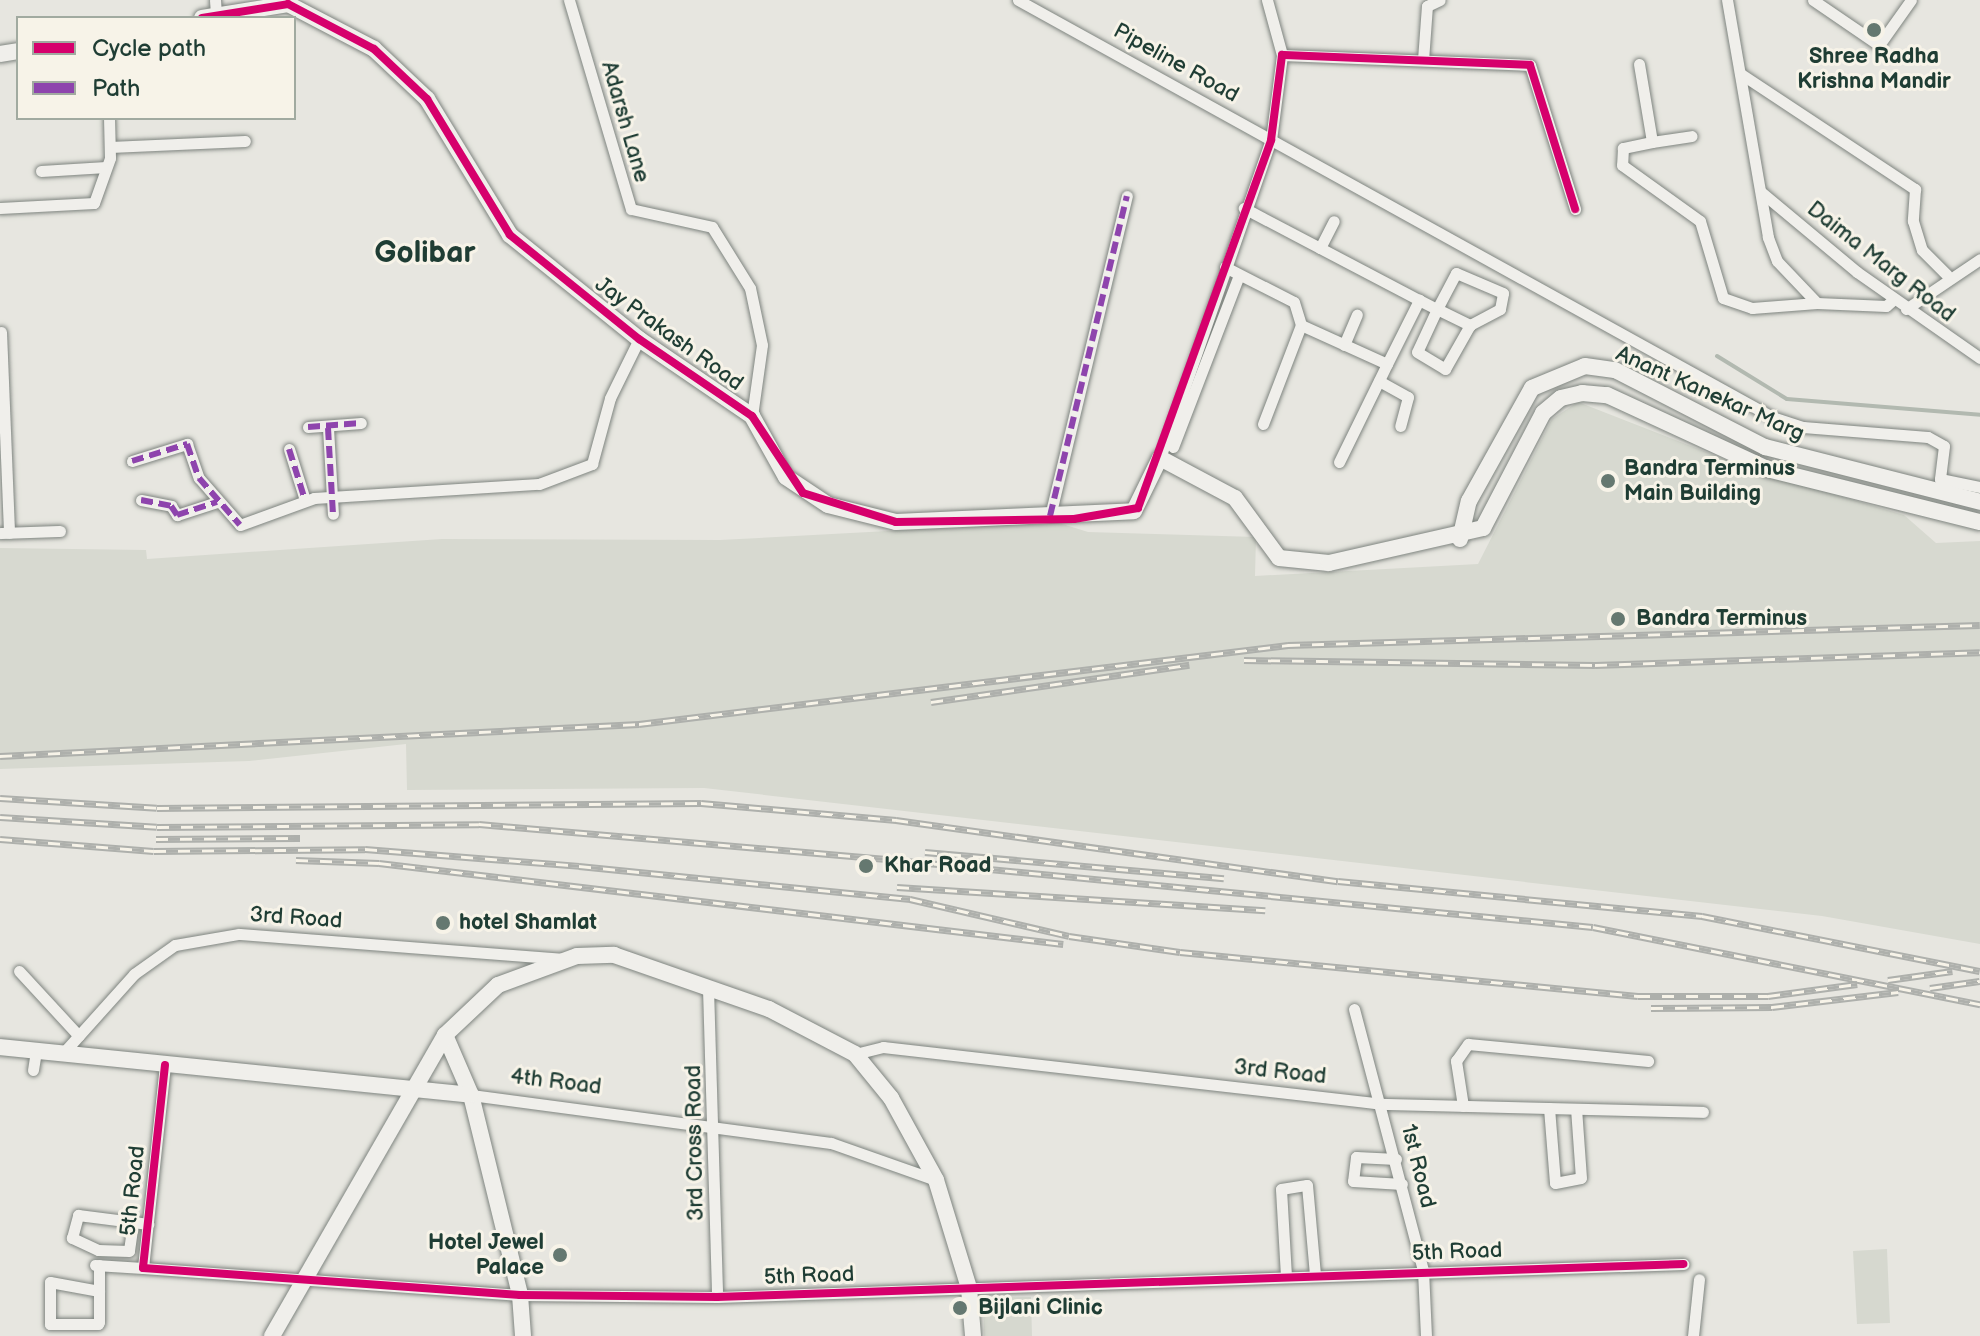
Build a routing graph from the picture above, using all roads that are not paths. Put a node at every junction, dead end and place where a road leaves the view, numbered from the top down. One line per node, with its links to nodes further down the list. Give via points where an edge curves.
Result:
1 (569, 0): 47 (street, Adarsh Lane, via 631,209 712,227 750,288 762,345)
2 (1018, 0): 16 (street, Pipeline Road)
3 (1267, 0): 10 (street)
4 (1440, 0): 11 (street, via 1427,6)
5 (1727, 0): 13 (street)
6 (1813, 0): 7 (street, via 1879,45)
7 (1911, 0)
8 (302, 4): 9 (street, Jay Prakash Road); 42 (street, Jay Prakash Road, via 374,49 427,99 510,235)
9 (211, 11)
10 (1282, 55): 11 (street); 16 (street, Jay Prakash Road)
11 (1423, 60): 26 (street, via 1530,65)
12 (1639, 64): 18 (street)
13 (1741, 74): 22 (street); 32 (street, via 1915,189 1913,221 1922,250)
14 (109, 120): 19 (street)
15 (1692, 136): 18 (street)
16 (1271, 140): 25 (street, Jay Prakash Road); 58 (street, Pipeline Road, via 1787,424 1928,437 1944,446)
17 (245, 141): 19 (street)
18 (1652, 142): 35 (street, via 1623,148 1622,165 1700,221 1723,298 1752,308)
19 (110, 147): 20 (street)
20 (106, 167): 21 (street); 24 (street, via 94,203)
21 (41, 171)
22 (1761, 192): 34 (street, Daima Marg Road); 35 (street, via 1777,261)
23 (1127, 196): 66 (street)
24 (0, 208)
25 (1244, 208): 28 (street); 30 (street, Jay Prakash Road)
26 (1575, 209)
27 (1334, 221): 28 (street)
28 (1320, 248): 33 (street)
29 (1980, 259): 32 (street)
30 (1225, 267): 31 (street); 54 (street, Jay Prakash Road)
31 (1239, 275): 39 (street, via 1294,302); 54 (street)
32 (1947, 275): 37 (street)
33 (1419, 300): 36 (street); 45 (street)
34 (1893, 300): 35 (street, via 1886,306); 37 (street, Daima Marg Road)
35 (1817, 303)
36 (1437, 309): 40 (street); 40 (street, via 1417,352 1445,369); 40 (street, via 1459,271 1503,293 1500,309)
37 (1906, 309): 44 (street, Daima Marg Road)
38 (1357, 315): 43 (street)
39 (1301, 325): 43 (street); 49 (street)
40 (1470, 325)
41 (1, 332): 71 (street)
42 (639, 339): 47 (street, Jay Prakash Road); 60 (street, via 586,467 528,487)
43 (1344, 345): 45 (street)
44 (1980, 358)
45 (1387, 364): 46 (street)
46 (1379, 381): 50 (street, via 1408,397); 56 (street)
47 (752, 416): 66 (street, Jay Prakash Road, via 786,477 828,505 896,522)
48 (361, 423): 52 (street)
49 (1263, 424)
50 (1400, 426)
51 (308, 427): 52 (street)
52 (328, 428): 60 (street)
53 (289, 449): 62 (street)
54 (1166, 453): 66 (street, Jay Prakash Road, via 1134,511); 72 (street, via 1235,498 1267,551 1292,562)
55 (132, 461): 63 (street, via 185,443)
56 (1339, 462)
57 (1980, 487): 58 (street)
58 (1940, 490): 59 (street); 64 (street); 72 (street, Anant Kanekar Marg, via 1765,447 1615,370 1585,366 1532,388 1469,501)
59 (1980, 495)
60 (333, 499): 62 (street); 65 (street)
61 (141, 500): 63 (street, via 171,506 177,515)
62 (305, 500): 63 (street, via 240,525)
63 (217, 502)
64 (1980, 502)
65 (333, 514)
66 (1050, 516)
67 (1939, 517): 68 (street); 69 (street, Anant Kanekar Marg, via 1947,525); 72 (street, Anant Kanekar Marg, via 1767,469 1607,395 1582,393 1561,398 1543,413 1483,528)
68 (1980, 519)
69 (1980, 528)
70 (60, 531): 71 (street)
71 (4, 533)
72 (1460, 539)
73 (569, 960): 75 (street, via 614,955); 77 (street, via 498,985); 78 (street, 3rd Road, via 239,934 175,945 134,974)
74 (19, 971): 78 (street)
75 (708, 988): 82 (street, via 769,1009); 93 (street, 3rd Cross Road)
76 (1354, 1009): 88 (street, 1st Road)
77 (445, 1035): 86 (street); 87 (street)
78 (79, 1036): 81 (street, 3rd Road)
79 (0, 1047): 80 (street, 4th Road)
80 (36, 1050): 81 (street, 4th Road); 85 (street)
81 (65, 1051): 84 (street, 4th Road)
82 (855, 1054): 88 (street, 3rd Road, via 883,1047); 95 (street, via 891,1098)
83 (1648, 1061): 89 (street, via 1468,1044 1456,1061)
84 (165, 1065): 86 (street, 4th Road); 98 (street, 5th Road)
85 (33, 1070)
86 (413, 1090): 87 (street, 4th Road); 106 (street)
87 (471, 1095): 93 (street, 4th Road); 110 (street)
88 (1383, 1104): 89 (street, 3rd Road); 94 (street, 1st Road)
89 (1463, 1106): 90 (street, 3rd Road)
90 (1549, 1108): 91 (street, 3rd Road); 91 (street, via 1555,1183 1581,1178)
91 (1576, 1109): 92 (street, 3rd Road)
92 (1703, 1112)
93 (717, 1123): 95 (street, 4th Road, via 831,1143); 111 (street, 3rd Cross Road)
94 (1396, 1159): 96 (street, 1st Road); 96 (street, via 1354,1160 1355,1182)
95 (936, 1180): 108 (street)
96 (1402, 1182): 103 (street, 1st Road)
97 (133, 1222): 98 (street); 99 (street, via 129,1251); 99 (street, via 76,1215 73,1240)
98 (148, 1224): 102 (street, 5th Road)
99 (107, 1251): 101 (street)
100 (1683, 1264): 103 (street, 5th Road)
101 (100, 1265): 102 (street); 109 (street)
102 (143, 1268): 106 (street, 5th Road)
103 (1423, 1270): 104 (street, 5th Road); 115 (street, 1st Road)
104 (1315, 1275): 105 (street, 5th Road); 105 (street, via 1307,1185 1281,1189)
105 (1286, 1276): 108 (street, 5th Road)
106 (308, 1278): 110 (street, 5th Road); 112 (street)
107 (1699, 1279): 116 (street)
108 (969, 1288): 111 (street, 5th Road); 114 (street)
109 (99, 1291): 109 (street, via 98,1324 49,1323 50,1282)
110 (520, 1295): 111 (street, 5th Road); 113 (street)
111 (717, 1297)
112 (272, 1336)
113 (523, 1336)
114 (973, 1336)
115 (1426, 1336)
116 (1693, 1336)

